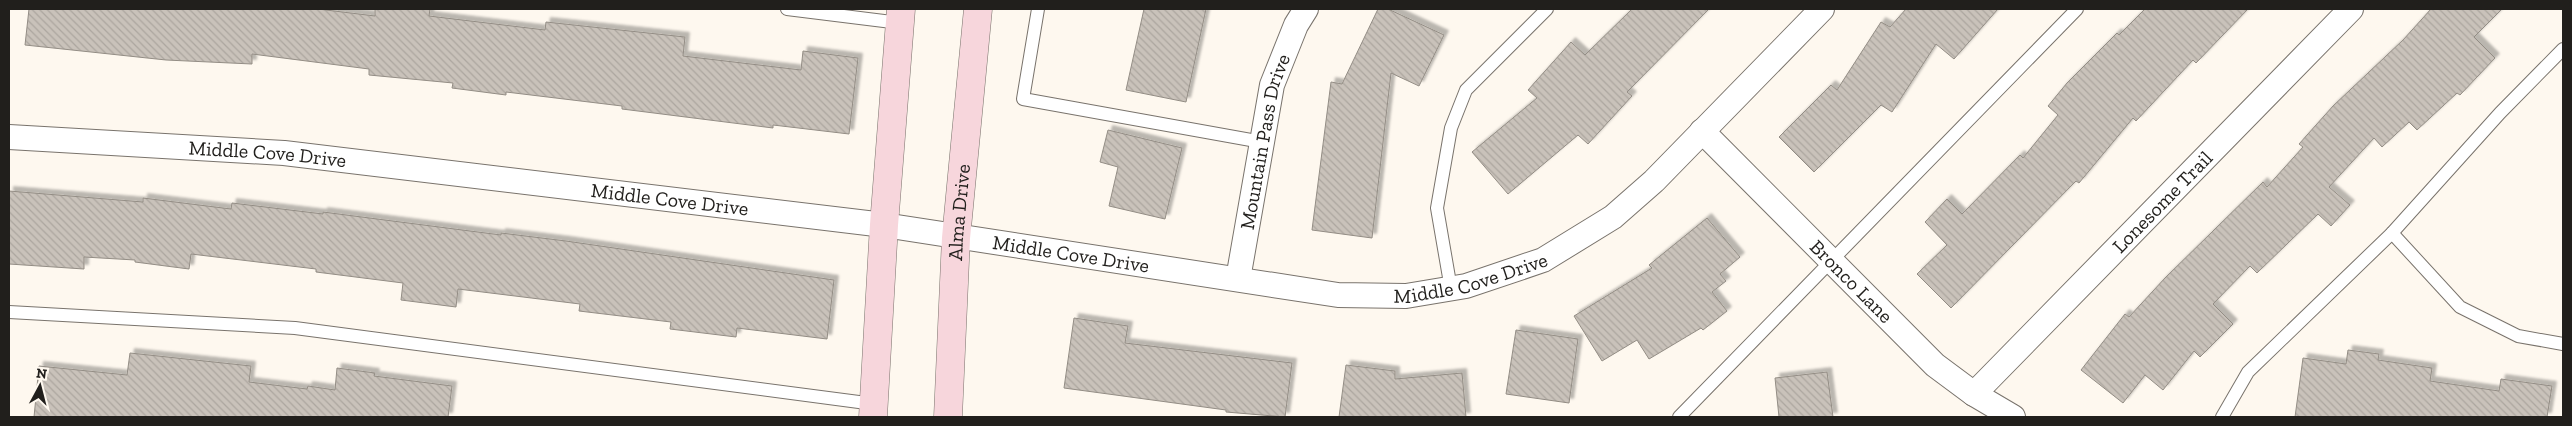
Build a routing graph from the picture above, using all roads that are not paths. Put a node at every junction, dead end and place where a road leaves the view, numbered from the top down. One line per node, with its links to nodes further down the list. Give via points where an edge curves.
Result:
1 (787, 9): 9 (lane)
2 (978, 9): 16 (main road, Alma Drive)
3 (1038, 9): 13 (lane, via 1023,99)
4 (1306, 9): 13 (street, Mountain Pass Drive, via 1296,25 1272,85)
5 (1547, 9): 19 (lane, via 1466,90 1451,128 1437,208)
6 (1822, 9): 11 (street, Middle Cove Drive)
7 (2077, 9): 17 (lane)
8 (2351, 9): 22 (street, Lonesome Trail)
9 (900, 16): 14 (main road)
10 (2563, 49): 15 (lane, via 2500,113)
11 (1702, 131): 17 (street, Bronco Lane); 19 (street, Middle Cove Drive, via 1613,218 1543,260)
12 (9, 137): 14 (street, Middle Cove Drive, via 284,153)
13 (1262, 142): 18 (street, Mountain Pass Drive)
14 (884, 226): 16 (street, Middle Cove Drive); 23 (main road)
15 (2392, 233): 21 (lane, via 2460,307 2518,336); 27 (lane, via 2248,372)
16 (956, 238): 18 (street, Middle Cove Drive); 24 (main road, Alma Drive)
17 (1831, 261): 22 (street, Bronco Lane, via 1936,365); 25 (lane)
18 (1238, 278): 19 (street, Middle Cove Drive, via 1338,295 1406,296)
19 (1451, 289)
20 (9, 312): 23 (lane, via 295,328)
21 (2563, 344)
22 (1974, 394): 26 (street, Bronco Lane)
23 (874, 411)
24 (948, 417)
25 (1679, 417)
26 (2013, 417)
27 (2222, 417)

